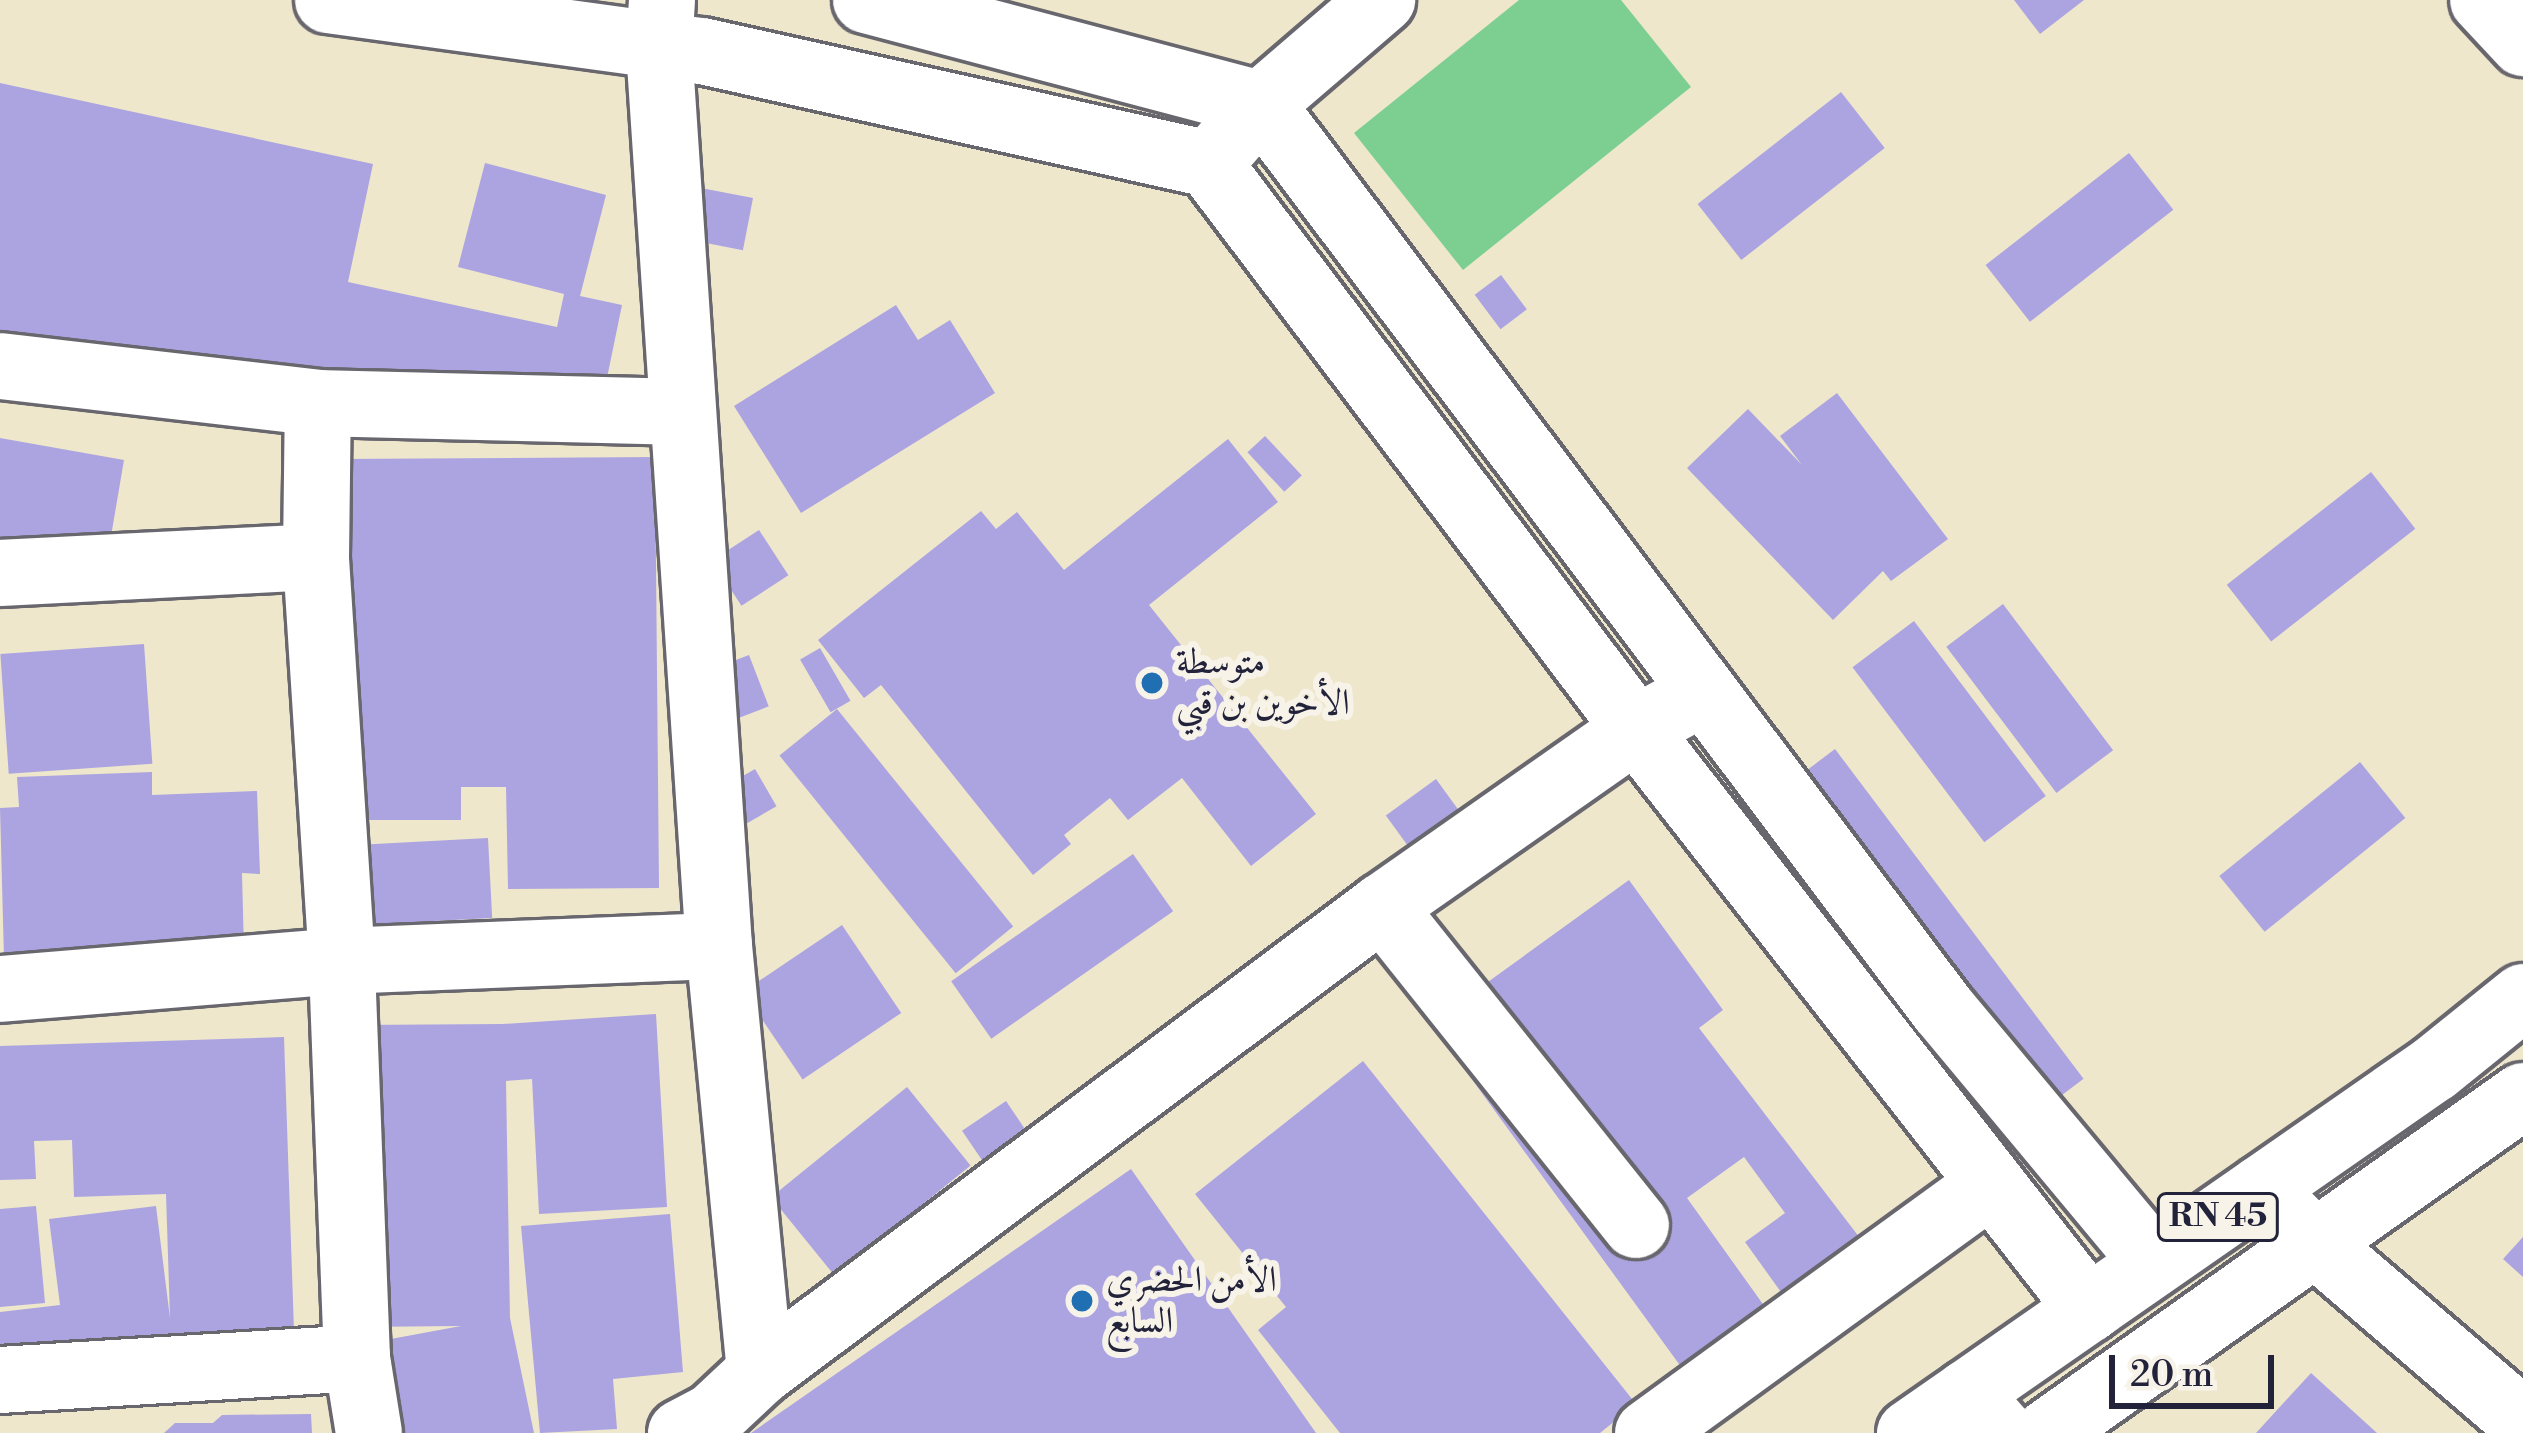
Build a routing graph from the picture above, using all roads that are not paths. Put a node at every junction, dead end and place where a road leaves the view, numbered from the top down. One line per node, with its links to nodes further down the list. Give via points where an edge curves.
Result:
1 (328, 0): 5 (street)
2 (866, 0): 8 (street)
3 (1382, 0): 8 (street)
4 (2483, 0): 7 (street)
5 (394, 4): 6 (street)
6 (660, 24): 9 (street, via 702,51); 12 (street)
7 (2523, 43)
8 (1262, 104): 9 (street); 15 (street)
9 (1209, 164): 16 (street)
10 (0, 366): 11 (street)
11 (318, 403): 12 (street); 13 (street)
12 (682, 412): 18 (street)
13 (316, 557): 14 (street); 19 (street)
14 (0, 573)
15 (1702, 694): 16 (street); 27 (street, via 1942,1008)
16 (1636, 728): 17 (street); 23 (street)
17 (1382, 907): 25 (street); 30 (street)
18 (719, 946): 19 (street); 30 (street)
19 (342, 961): 20 (street); 29 (street)
20 (0, 989)
21 (2523, 997): 24 (street, RN 45)
22 (2523, 1096): 26 (street, RN 45)
23 (1989, 1185): 28 (street); 36 (street)
24 (2261, 1189): 26 (street); 27 (street, RN 45)
25 (1636, 1226)
26 (2318, 1246): 33 (street); 38 (street, RN 45)
27 (2152, 1260): 28 (street, RN 45)
28 (2089, 1309): 32 (street, RN 45)
29 (357, 1358): 31 (street); 35 (street)
30 (760, 1372): 34 (street)
31 (0, 1380)
32 (1984, 1413): 37 (street, RN 45)
33 (2523, 1422)
34 (706, 1427)
35 (369, 1433)
36 (1648, 1433)
37 (1910, 1433)
38 (2047, 1433)

